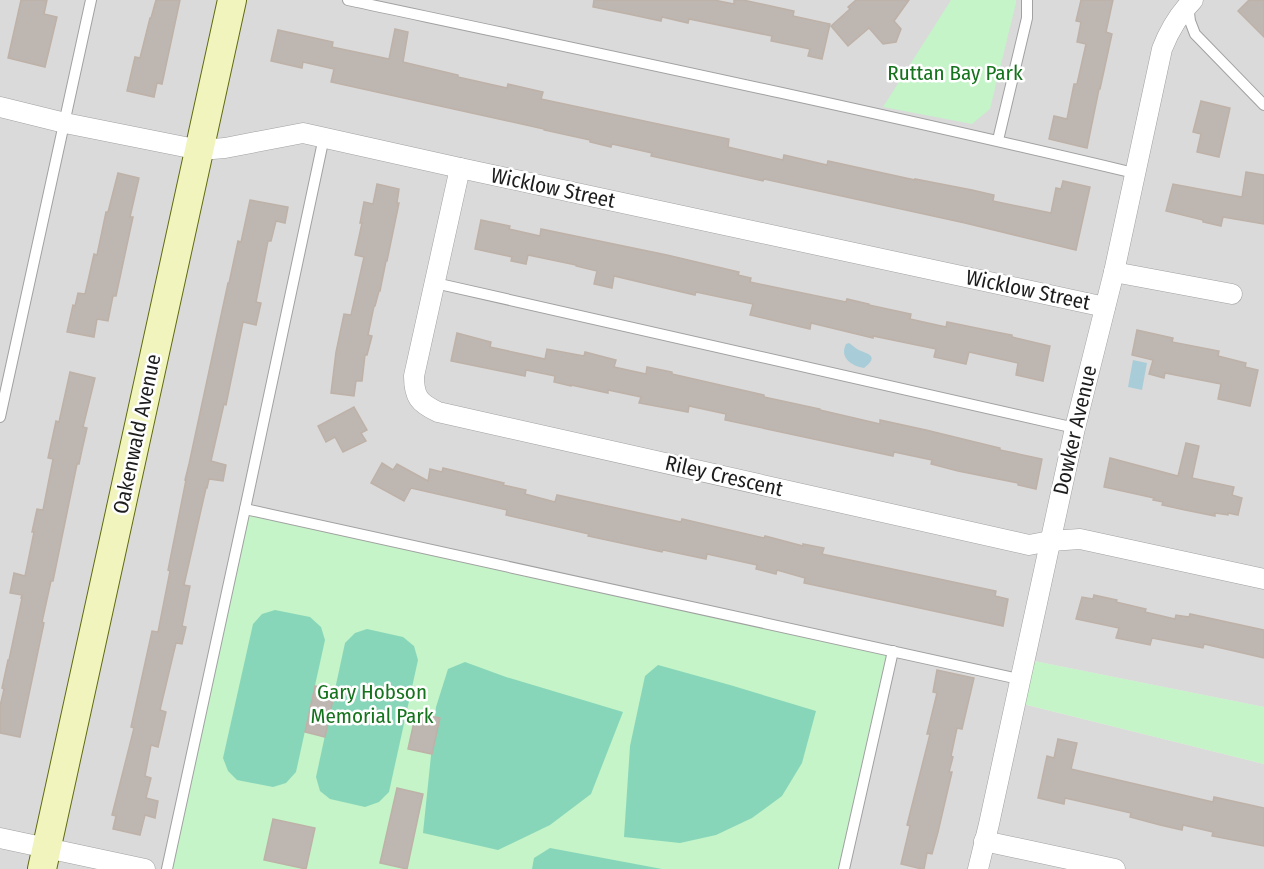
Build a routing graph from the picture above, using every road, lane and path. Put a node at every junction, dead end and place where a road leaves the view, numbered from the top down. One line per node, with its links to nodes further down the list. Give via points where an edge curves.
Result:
1 (92, 0): 8 (lane)
2 (232, 0): 11 (street, Oakenwald Avenue)
3 (348, 0): 10 (lane)
4 (1027, 0): 10 (lane, via 1027,18)
5 (1189, 2): 6 (lane, via 1195,34); 13 (street, Dowker Avenue, via 1162,49)
6 (1264, 105)
7 (0, 107): 8 (street, Wicklow Street)
8 (65, 123): 11 (street, Wicklow Street); 18 (lane)
9 (324, 137): 11 (street, Wicklow Street, via 303,133); 12 (street, Wicklow Street); 20 (lane)
10 (998, 140): 13 (lane)
11 (200, 150): 27 (street, Oakenwald Avenue)
12 (460, 168): 15 (street, Riley Crescent); 17 (street, Wicklow Street)
13 (1134, 172): 14 (street, Dowker Avenue)
14 (1113, 272): 16 (street); 17 (street, Dowker Avenue)
15 (435, 283): 19 (lane); 21 (street, Riley Crescent, via 414,389 425,406 438,412 1029,545)
16 (1232, 294)
17 (1105, 307): 19 (street, Dowker Avenue)
18 (0, 417)
19 (1075, 428): 21 (street, Dowker Avenue)
20 (245, 509): 23 (lane); 29 (lane)
21 (1050, 541): 22 (street, Riley Crescent, via 1080,538); 24 (street, Dowker Avenue)
22 (1264, 579)
23 (893, 651): 24 (lane); 30 (lane)
24 (1019, 680): 26 (street, Dowker Avenue)
25 (0, 838): 27 (street)
26 (984, 841): 31 (street, Dowker Avenue); 32 (street)
27 (44, 858): 28 (street)
28 (145, 869)
29 (167, 869)
30 (844, 869)
31 (978, 869)
32 (1115, 869)

